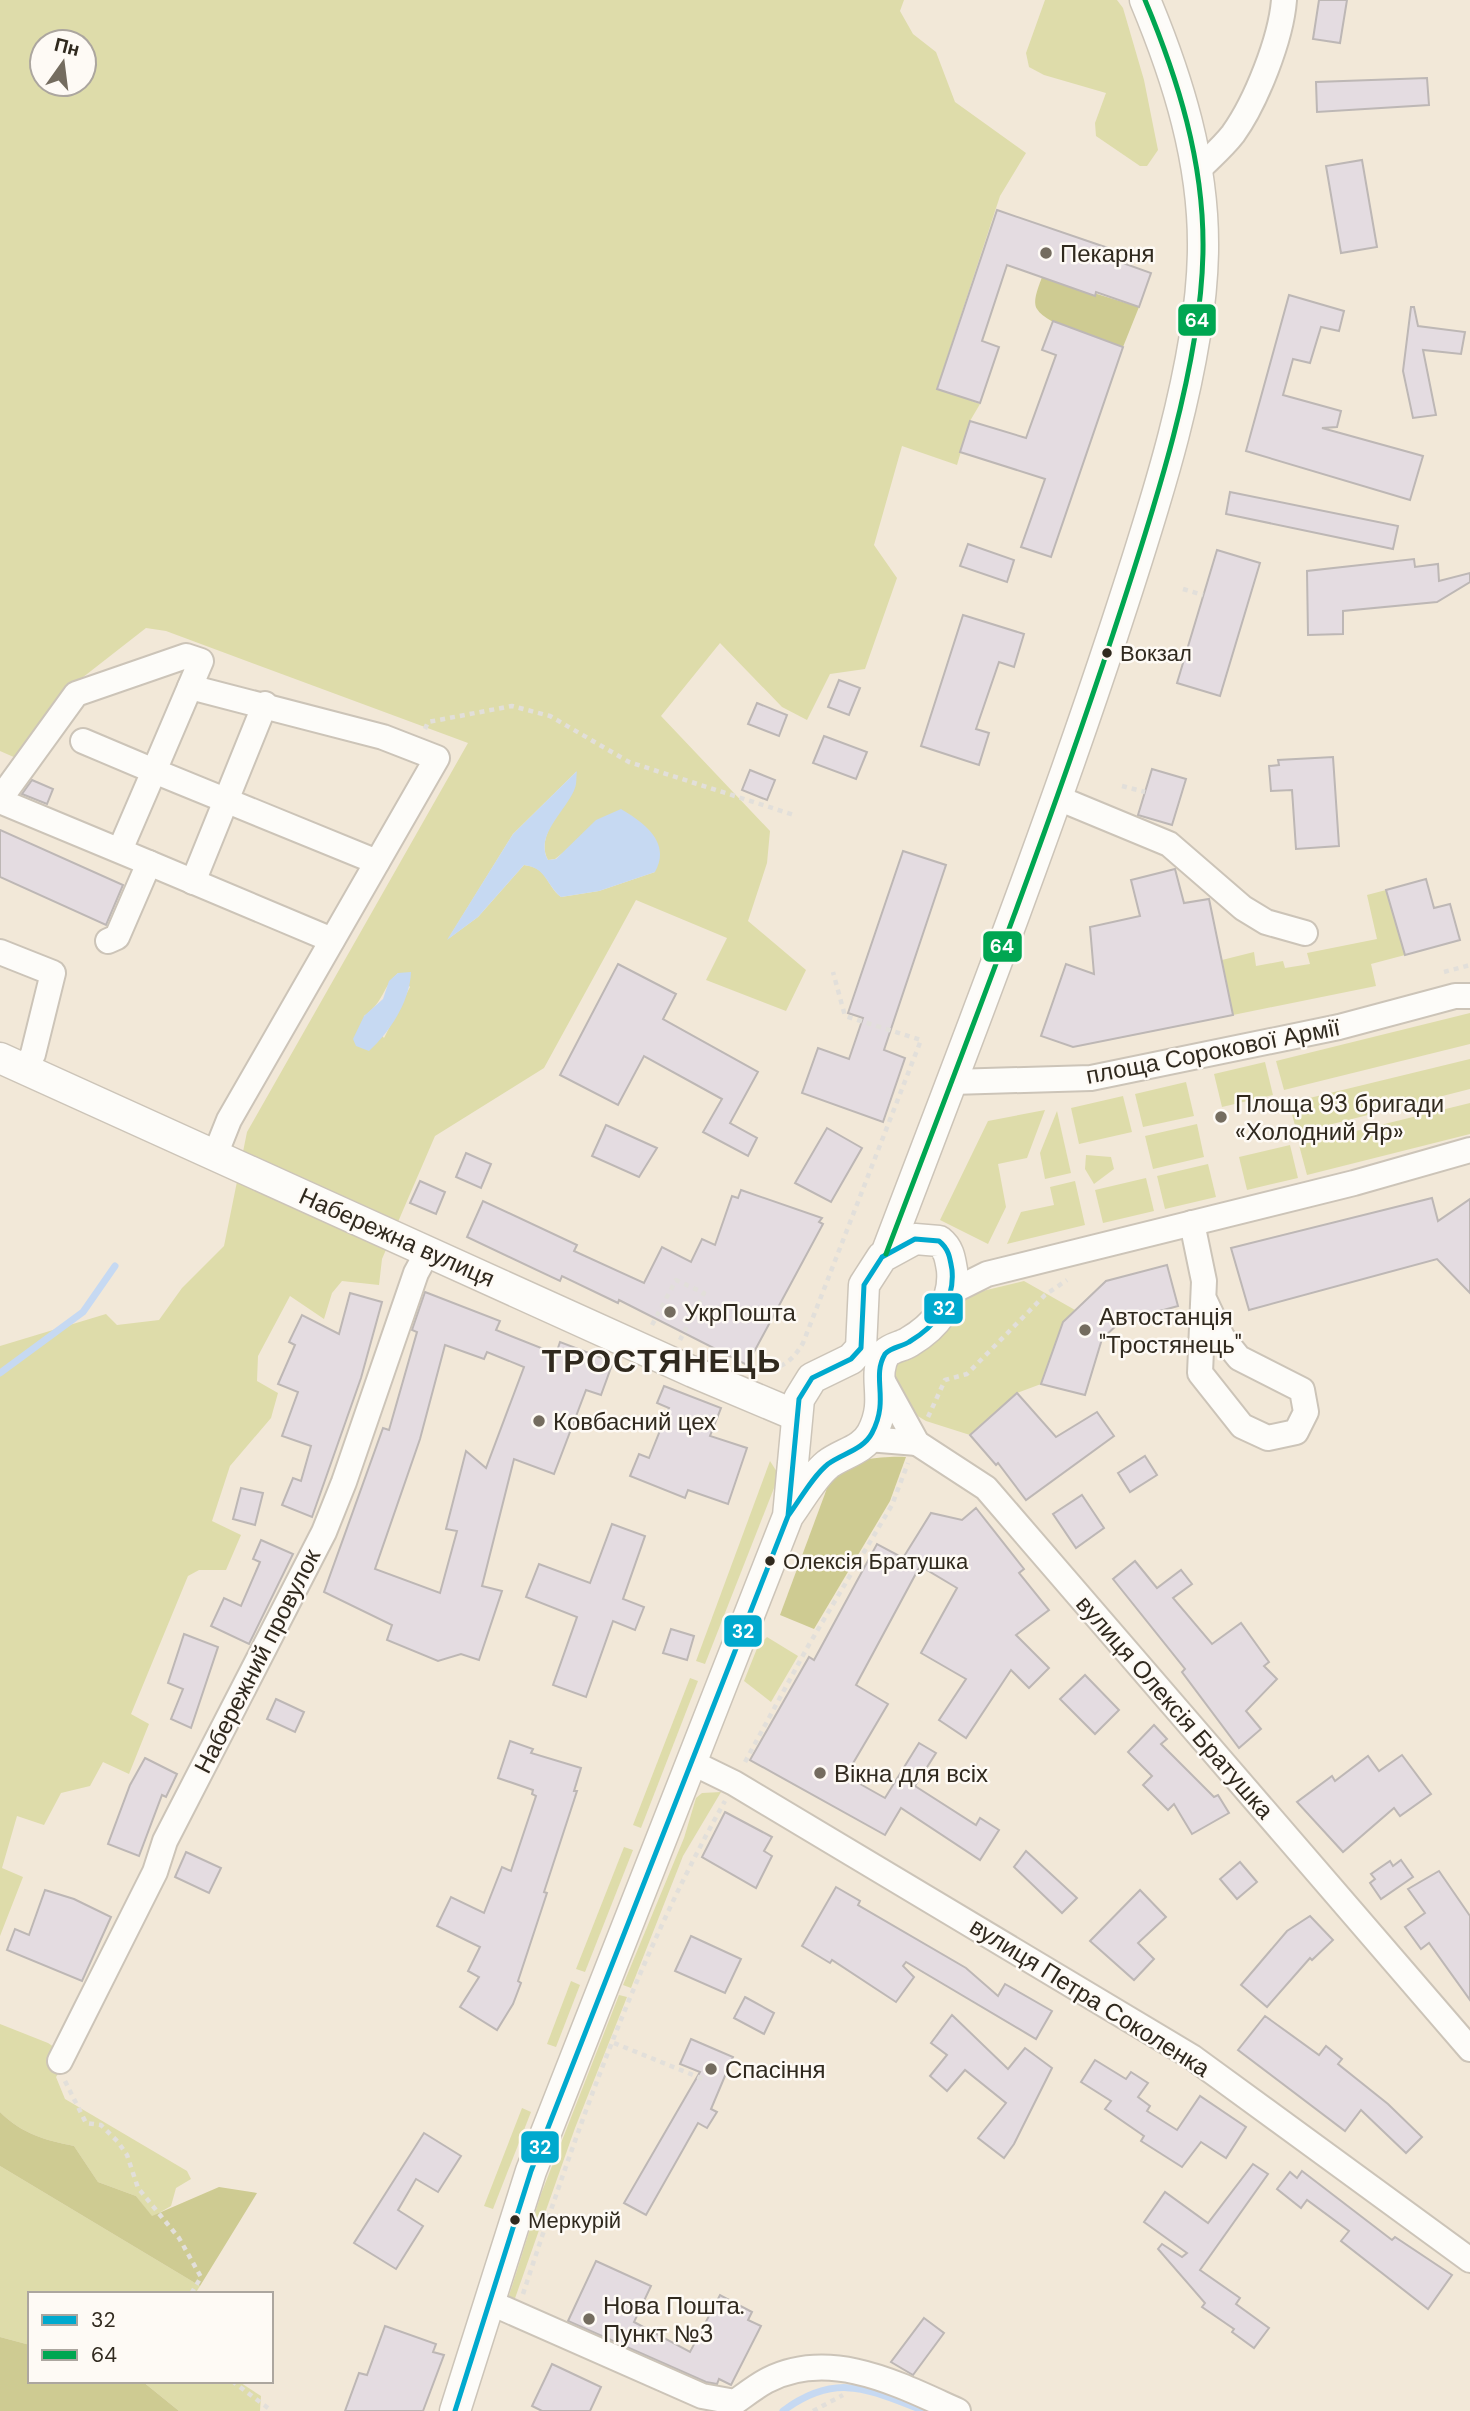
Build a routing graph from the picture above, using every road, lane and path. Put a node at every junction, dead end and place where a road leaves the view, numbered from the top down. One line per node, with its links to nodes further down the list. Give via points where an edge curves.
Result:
1 (1145, 0): 3 (main road, via 1172,66)
2 (1284, 0): 3 (street, via 1276,39 1251,101 1233,134)
3 (1198, 170): 13 (main road, via 1203,250 1196,323 1183,388 1134,568)
4 (1183, 589): 5 (path)
5 (1203, 595)
6 (190, 687): 7 (street); 10 (street); 14 (street, via 201,661 186,656 76,694)
7 (265, 704): 9 (street); 15 (street)
8 (83, 741): 10 (street)
9 (415, 750): 16 (path, via 428,722 512,706 550,716 629,762); 18 (street, via 437,758)
10 (154, 771): 15 (street); 17 (street)
11 (1122, 786): 12 (path)
12 (1145, 792)
13 (1058, 797): 21 (street, via 1169,844 1243,908 1266,922); 28 (main road)
14 (0, 800): 17 (street)
15 (226, 801): 18 (street); 20 (street)
16 (794, 815)
17 (120, 850): 19 (street)
18 (377, 862): 22 (street)
19 (149, 863): 20 (street); 23 (street, via 117,937)
20 (193, 882): 22 (street)
21 (1305, 933)
22 (332, 940): 30 (street, via 229,1120)
23 (108, 941)
24 (0, 952): 27 (street, via 53,973 33,1054)
25 (833, 972): 41 (path, via 845,1016 921,1040 803,1343 794,1359 782,1366)
26 (1470, 996): 28 (street, площа Сорокової Армії, via 1091,1078)
27 (13, 1063): 30 (main road, Набережна вулиця)
28 (952, 1082): 31 (main road)
29 (1470, 1150): 32 (street)
30 (215, 1154): 34 (main road, Набережна вулиця)
31 (915, 1179): 33 (main road); 33 (main road)
32 (1192, 1223): 36 (street); 38 (street, via 1202,1262)
33 (932, 1242): 36 (street); 37 (main road); 43 (main road, via 886,1254 864,1285 861,1348 812,1378)
34 (428, 1251): 43 (main road, Набережна вулиця); 53 (street, Набережний провулок, via 416,1273 324,1532 165,1841 155,1872)
35 (1077, 1272): 45 (path, via 1045,1296 967,1374 945,1380)
36 (986, 1274): 37 (street)
37 (951, 1292): 42 (main road, via 936,1322 882,1358)
38 (1204, 1300): 38 (street, via 1200,1373 1242,1426 1268,1438 1296,1432 1306,1412 1302,1390 1239,1358 1222,1337)
39 (649, 1331): 40 (path, via 676,1280 704,1293)
40 (678, 1344)
41 (748, 1371)
42 (879, 1373): 44 (main road, via 882,1413); 45 (street, вулиця Олексія Братушка)
43 (795, 1415): 46 (main road)
44 (868, 1439): 45 (street); 47 (main road)
45 (917, 1443): 50 (path, via 892,1505); 52 (street, вулиця Олексія Братушка, via 986,1488)
46 (796, 1452): 47 (main road, via 805,1462); 48 (main road)
47 (826, 1465): 48 (main road)
48 (788, 1517): 49 (main road)
49 (691, 1762): 50 (street, вулиця Петра Соколенка); 57 (main road, via 531,2171)
50 (734, 1783): 51 (path, via 670,1905); 55 (street, вулиця Петра Соколенка, via 1192,2057)
51 (614, 2042): 54 (path); 57 (path, via 558,2186)
52 (1470, 2049)
53 (60, 2061): 56 (path, via 59,2071 86,2123 101,2125 118,2142 131,2163 138,2188 194,2261 201,2277)
54 (704, 2080)
55 (1470, 2260)
56 (192, 2292)
57 (503, 2308): 60 (street); 62 (main road)
58 (235, 2383): 61 (path)
59 (848, 2394): 63 (path)
60 (711, 2403): 64 (street, via 735,2402 768,2379 805,2369 844,2367)
61 (272, 2411)
62 (455, 2411)
63 (813, 2411)
64 (958, 2411)

